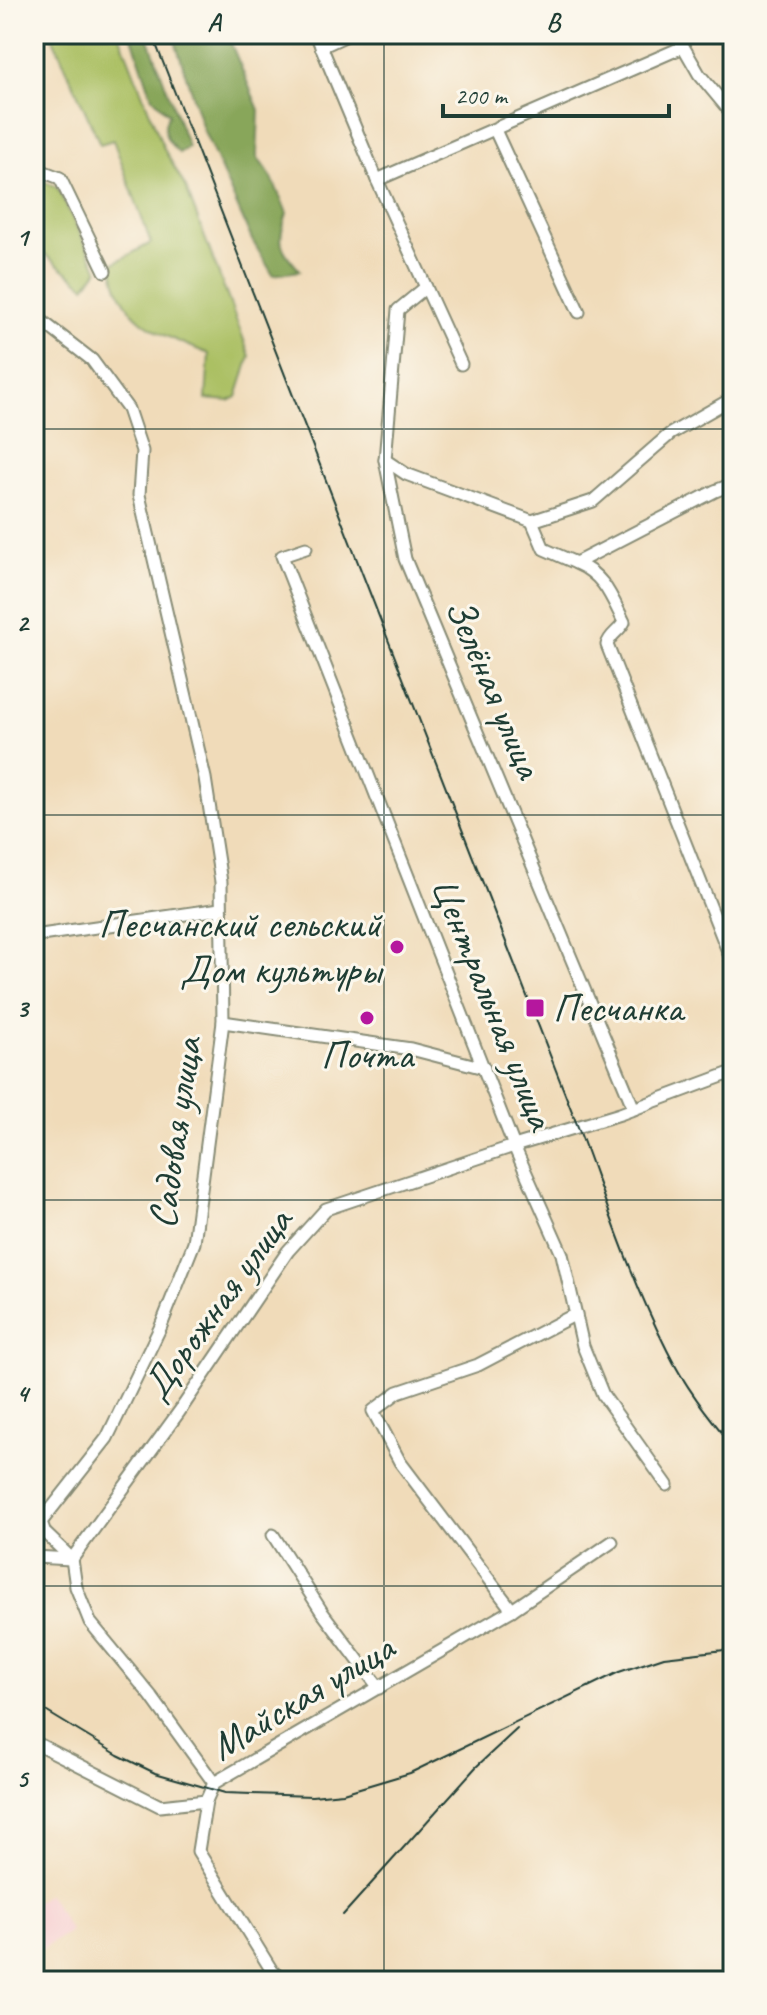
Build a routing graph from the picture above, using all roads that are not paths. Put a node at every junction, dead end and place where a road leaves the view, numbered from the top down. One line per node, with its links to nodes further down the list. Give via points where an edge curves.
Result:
1 (316, 34): 4 (street)
2 (349, 34): 4 (street)
3 (676, 34): 5 (street)
4 (321, 47): 9 (street)
5 (683, 47): 6 (street); 7 (street)
6 (733, 115)
7 (495, 130): 9 (street); 12 (street)
8 (34, 168): 10 (street, via 60,178)
9 (377, 180): 11 (street)
10 (105, 271)
11 (426, 287): 14 (street); 16 (street, Зелёная улица, via 398,310)
12 (579, 312)
13 (34, 315): 23 (street, Садовая улица, via 92,360 128,409 142,451 139,495 205,778 221,882)
14 (461, 364)
15 (733, 398): 20 (street, via 670,434 593,501)
16 (385, 460): 17 (street); 18 (street, Зелёная улица)
17 (406, 474): 18 (street); 20 (street)
18 (390, 479): 29 (street, Зелёная улица, via 405,559)
19 (733, 484): 22 (street)
20 (532, 521): 22 (street, via 544,549)
21 (306, 548): 27 (street, Центральная улица, via 282,556)
22 (576, 563): 25 (street, via 593,570 624,622 607,645)
23 (220, 909): 24 (street); 26 (street, Садовая улица)
24 (34, 936)
25 (733, 964)
26 (223, 1022): 27 (street, via 411,1049); 36 (street, Садовая улица, via 194,1243 107,1438 41,1522)
27 (484, 1068): 30 (street, Центральная улица)
28 (733, 1072): 29 (street, Дорожная улица)
29 (634, 1109): 30 (street, Дорожная улица)
30 (514, 1146): 31 (street, Центральная улица, via 562,1254); 36 (street, Дорожная улица, via 326,1209 288,1251)
31 (576, 1314): 32 (street, Центральная улица, via 603,1395); 37 (street, via 478,1365 398,1392 373,1411 400,1462)
32 (667, 1485)
33 (273, 1535): 38 (street)
34 (612, 1542): 37 (street, Майская улица)
35 (34, 1557): 36 (street)
36 (72, 1559): 40 (street, via 90,1622)
37 (512, 1610): 38 (street, Майская улица)
38 (379, 1688): 40 (street, Майская улица)
39 (34, 1742): 41 (street, via 160,1806)
40 (214, 1783): 41 (street, Майская улица)
41 (206, 1801): 42 (street, Майская улица, via 198,1851 272,1971)
42 (284, 1981)

